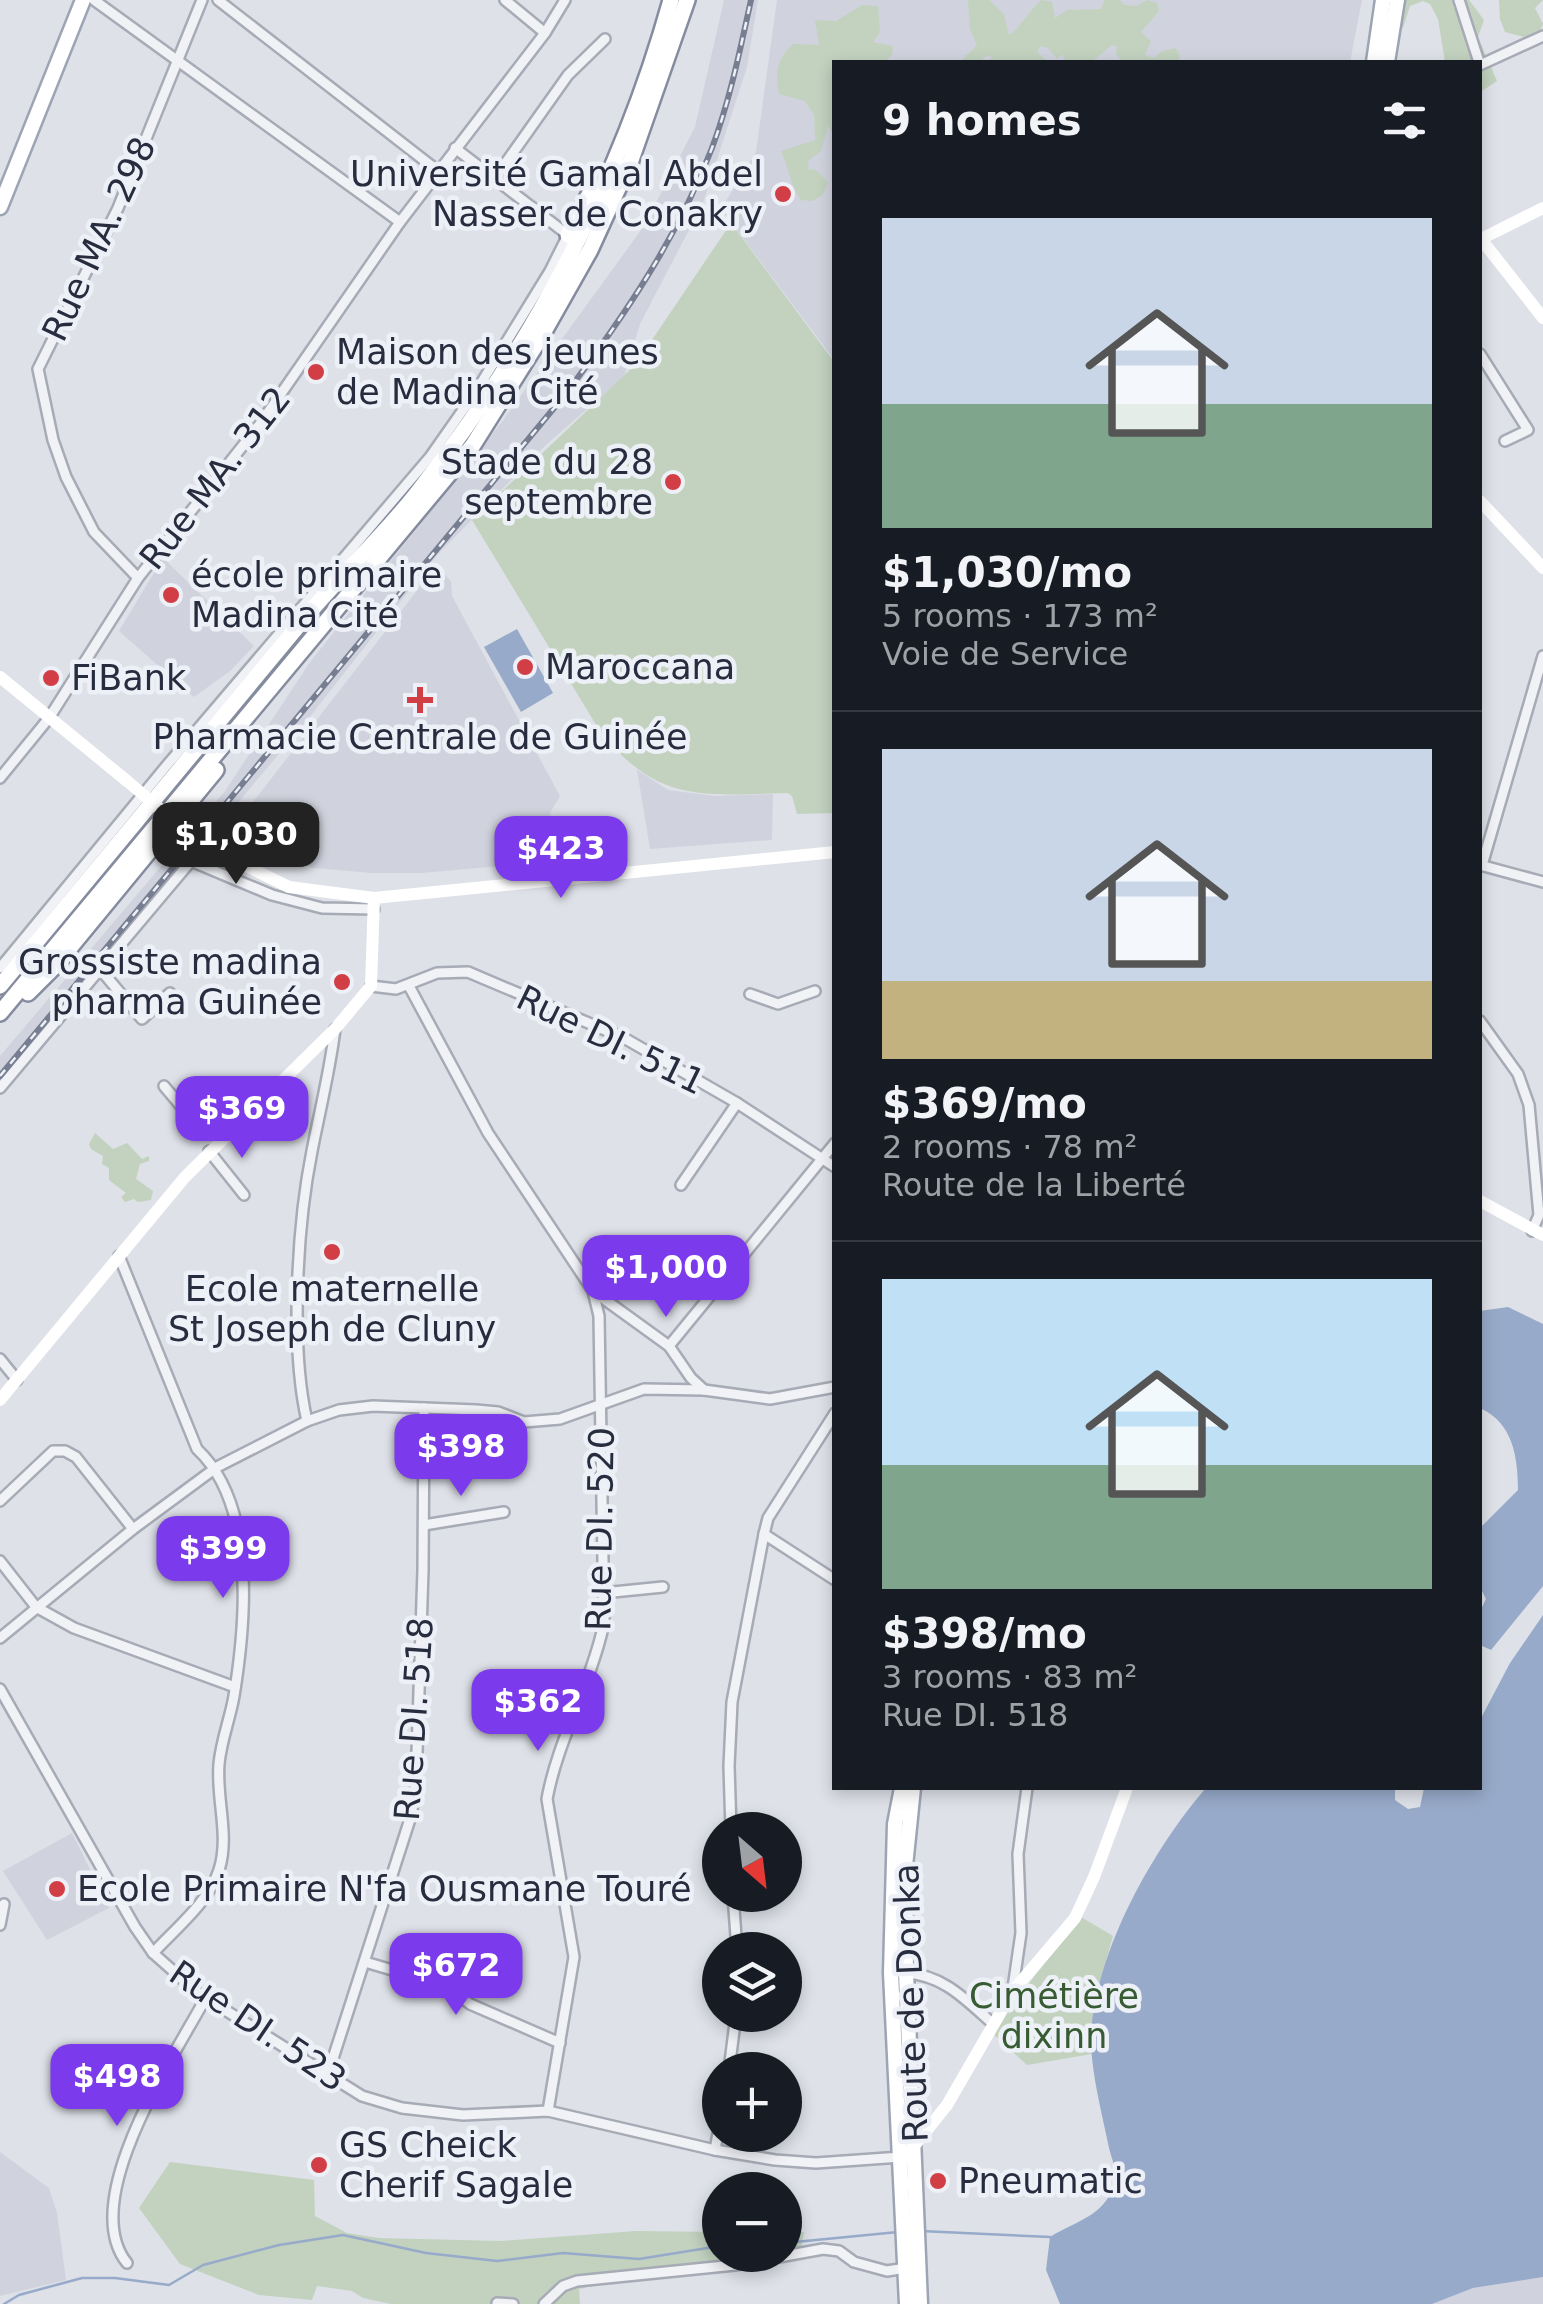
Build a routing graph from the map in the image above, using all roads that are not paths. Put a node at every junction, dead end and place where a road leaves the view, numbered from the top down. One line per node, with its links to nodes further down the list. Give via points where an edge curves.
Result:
1 (83, 0): 24 (main road)
2 (94, 0): 15 (street)
3 (202, 0): 15 (street, Rue MA. 298)
4 (218, 0): 22 (street)
5 (505, 0): 12 (street)
6 (565, 0): 12 (street, Rue MA. 312)
7 (671, 0): 20 (highway)
8 (687, 0): 33 (highway, via 590,250)
9 (1383, 0): 16 (main road)
10 (1397, 0): 17 (main road)
11 (1459, 0): 18 (street)
12 (544, 33): 21 (street, Rue MA. 312)
13 (1543, 36): 19 (street)
14 (605, 39): 23 (street, via 568,75)
15 (179, 59): 26 (street); 36 (street, Rue MA. 298, via 118,208 38,369 66,477 94,532)
16 (1374, 60)
17 (1387, 60)
18 (1478, 60)
19 (1482, 63)
20 (649, 70): 27 (highway); 49 (highway, via 602,192 488,398 417,493 311,610)
21 (455, 148): 22 (street, Rue MA. 312); 23 (street)
22 (438, 171): 26 (street, Rue MA. 312)
23 (496, 178): 27 (street)
24 (0, 207)
25 (1543, 208): 28 (main road)
26 (400, 222): 36 (street, Rue MA. 312, via 266,415)
27 (568, 235): 47 (street, via 430,458)
28 (1482, 237)
29 (1482, 241): 30 (main road)
30 (1543, 318)
31 (1482, 357): 32 (street, via 1528,430)
32 (1506, 442)
33 (473, 445): 41 (highway); 55 (highway)
34 (1482, 504): 35 (main road)
35 (1543, 568)
36 (138, 578): 39 (street, Rue MA. 312)
37 (1543, 656): 43 (street)
38 (0, 678): 39 (main road)
39 (49, 718): 40 (street, Rue MA. 312); 41 (main road, bridge)
40 (0, 778)
41 (176, 822): 46 (main road, bridge, via 204,845 289,887); 56 (highway)
42 (832, 852): 46 (main road)
43 (1482, 862)
44 (1482, 865): 45 (street)
45 (1543, 882)
46 (374, 904): 48 (street, via 305,904 191,860); 50 (main road)
47 (0, 968)
48 (100, 969): 53 (street, via 142,1019); 60 (street)
49 (0, 986)
50 (371, 986): 51 (street, Rue DI. 511); 58 (main road)
51 (409, 986): 61 (street, Rue DI. 511, via 438,973 468,972 624,1038); 72 (street, Rue DI. 520, via 488,1133)
52 (815, 991): 54 (street, via 778,1004)
53 (170, 993)
54 (750, 994)
55 (0, 1013)
56 (0, 1022)
57 (1482, 1024): 70 (street, via 1518,1074 1530,1105)
58 (336, 1029): 62 (main road); 82 (street, via 303,1232 298,1340)
59 (164, 1086): 62 (street, via 180,1105 199,1098)
60 (0, 1088)
61 (736, 1103): 65 (street, Rue DI. 511); 67 (street)
62 (229, 1134): 64 (main road)
63 (832, 1146): 65 (street)
64 (209, 1151): 68 (street); 71 (main road)
65 (822, 1156): 66 (street, Rue DI. 511); 73 (street)
66 (832, 1164)
67 (681, 1185)
68 (244, 1196)
69 (1482, 1202): 70 (main road)
70 (1538, 1233)
71 (120, 1256): 75 (main road); 83 (street, via 197,1449)
72 (593, 1291): 73 (street); 79 (street, Rue DI. 520)
73 (669, 1346): 77 (street)
74 (0, 1359): 75 (street)
75 (17, 1380): 78 (main road)
76 (832, 1388): 77 (street, via 770,1399)
77 (704, 1390): 79 (street, via 644,1389)
78 (0, 1400)
79 (602, 1403): 80 (street, via 560,1419 524,1422 498,1412); 92 (street, Rue DI. 520)
80 (424, 1408): 82 (street, via 373,1406); 86 (street, Rue DI. 518)
81 (832, 1417): 88 (street)
82 (307, 1421): 83 (street)
83 (217, 1467): 87 (street); 95 (street, via 244,1574)
84 (0, 1501): 87 (street, via 52,1451 64,1451)
85 (504, 1512): 86 (street)
86 (424, 1525): 105 (street, Rue DI. 518, via 414,1799)
87 (133, 1529): 93 (street)
88 (764, 1534): 90 (street); 101 (street, via 732,1702)
89 (0, 1561): 93 (street)
90 (832, 1578)
91 (663, 1587): 92 (street)
92 (603, 1593): 111 (street, Rue DI. 520, via 597,1656 547,1800 574,1956)
93 (36, 1607): 94 (street); 95 (street, via 74,1628)
94 (0, 1638)
95 (235, 1686): 104 (street, via 219,1763 218,1874)
96 (0, 1689): 104 (street, Rue DI. 523)
97 (902, 1790): 109 (main road, Route de Donka, via 891,1973)
98 (914, 1790): 106 (main road, Route de Donka, via 904,1866)
99 (1027, 1790): 107 (street)
100 (1126, 1790): 107 (main road, via 1075,1918)
101 (730, 1812)
102 (4, 1904): 103 (street)
103 (0, 1925)
104 (153, 1953): 108 (street, Rue DI. 523)
105 (364, 1962): 111 (street, via 447,1986 470,2004); 112 (street, Rue DI. 518)
106 (906, 1972): 109 (main road, Route de Donka); 110 (street, via 948,1985)
107 (1013, 1991): 110 (main road)
108 (205, 1998): 112 (street, Rue DI. 523); 120 (street, via 119,2170 113,2237)
109 (901, 2012): 114 (main road, Route de Donka); 117 (main road, Route de Donka)
110 (992, 2022): 114 (main road, via 947,2104)
111 (560, 2043): 113 (street, Rue DI. 520)
112 (327, 2077): 113 (street, Rue DI. 523, via 402,2108 462,2115)
113 (548, 2111): 115 (street, Rue DI. 523)
114 (915, 2146): 117 (main road); 118 (main road, Route de Donka)
115 (702, 2147)
116 (731, 2152): 117 (street, Rue DI. 523, via 816,2163)
117 (901, 2157): 118 (main road, Route de Donka)
118 (910, 2218): 119 (main road)
119 (912, 2252): 121 (main road); 126 (main road)
120 (127, 2264)
121 (906, 2268): 124 (street, via 887,2271 823,2249 577,2281); 125 (main road)
122 (497, 2304): 123 (street)
123 (513, 2304)
124 (544, 2304)
125 (907, 2304)
126 (920, 2304)

